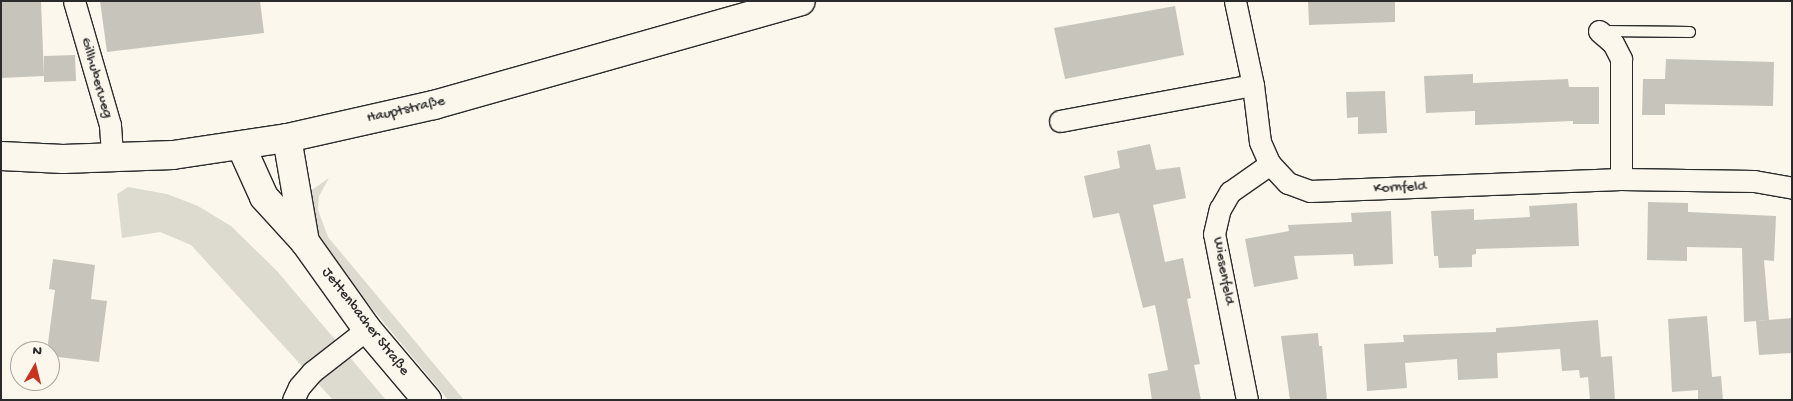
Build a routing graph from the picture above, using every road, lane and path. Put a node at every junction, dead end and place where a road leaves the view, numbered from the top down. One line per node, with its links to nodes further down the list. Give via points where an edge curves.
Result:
1 (74, 1): 11 (street, Gillhuberweg, via 110,125)
2 (802, 1): 8 (main road, Hauptstraße, via 434,105)
3 (1235, 1): 6 (street, Kornfeld)
4 (1599, 31): 5 (lane); 13 (street, via 1613,43 1621,59)
5 (1690, 32)
6 (1253, 85): 7 (street); 12 (street, Kornfeld, via 1260,142)
7 (1060, 121)
8 (287, 138): 9 (main road, Hauptstraße); 15 (main road, Jettenbacher Straße)
9 (241, 146): 11 (main road, Hauptstraße, via 173,155); 15 (main road, Jettenbacher Straße, via 264,197)
10 (1, 156): 11 (main road, Hauptstraße)
11 (112, 157)
12 (1270, 164): 13 (street, Kornfeld, via 1288,183 1310,191); 19 (street, Wiesenfeld, via 1230,192 1220,209 1214,234)
13 (1621, 179): 14 (street, Kornfeld, via 1754,181)
14 (1792, 188)
15 (305, 242): 16 (main road, Jettenbacher Straße)
16 (367, 329): 17 (street, via 312,372); 18 (main road, Jettenbacher Straße)
17 (293, 400)
18 (427, 400)
19 (1247, 400)

